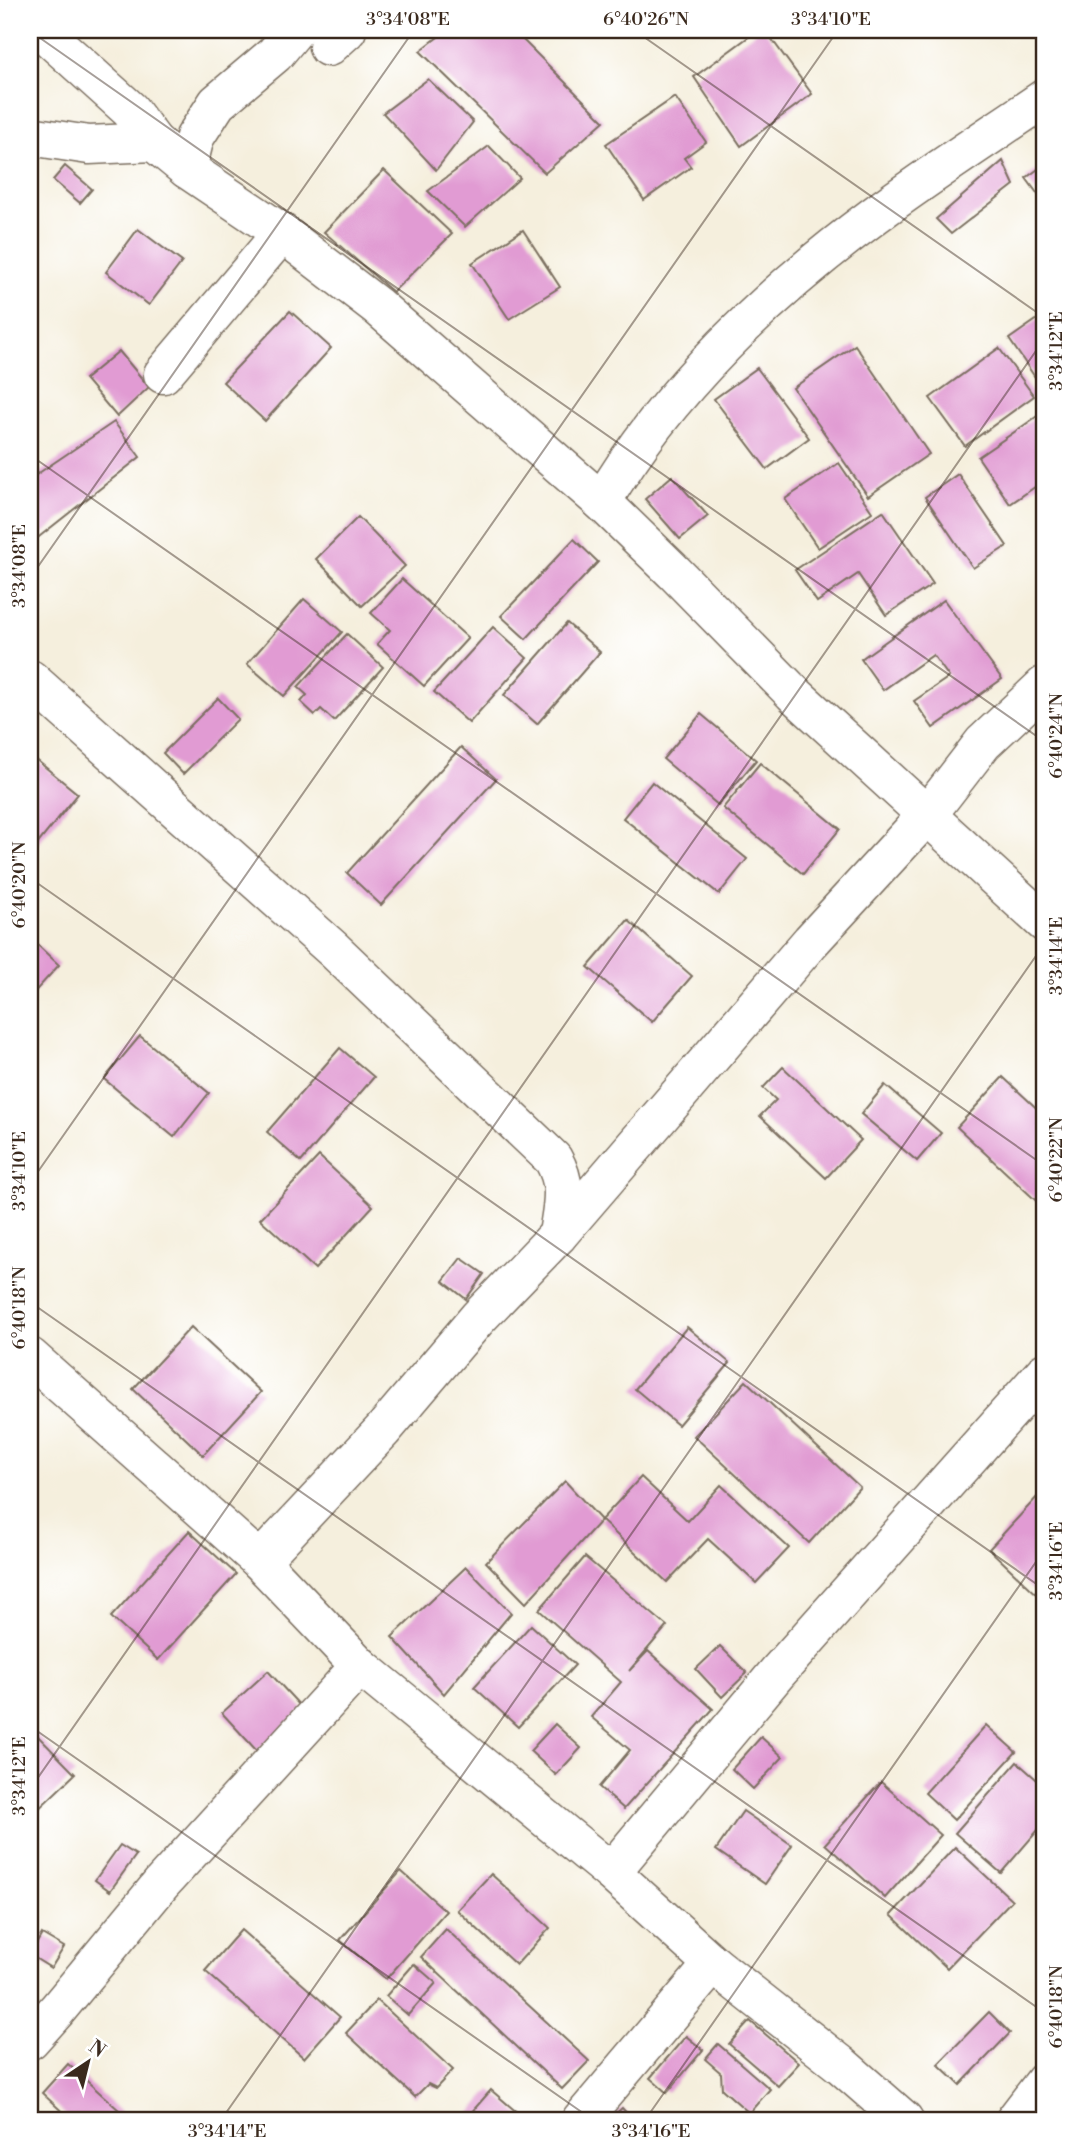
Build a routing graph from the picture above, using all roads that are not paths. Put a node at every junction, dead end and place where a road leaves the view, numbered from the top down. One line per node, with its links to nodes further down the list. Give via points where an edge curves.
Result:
1 (41, 30): 5 (street, via 130,110)
2 (295, 30): 6 (street, via 275,54 217,103 195,137)
3 (1045, 98): 9 (street, via 874,215 781,290 657,422)
4 (30, 136): 5 (street, via 89,145)
5 (155, 142): 6 (street)
6 (187, 169): 7 (street)
7 (282, 233): 8 (street); 9 (street, via 377,306)
8 (163, 374)
9 (602, 502): 12 (street, via 793,694)
10 (30, 679): 14 (street, via 334,950 553,1159 563,1176)
11 (1045, 685): 12 (street, via 983,743)
12 (928, 814): 13 (street); 14 (street)
13 (1045, 923)
14 (558, 1235): 17 (street)
15 (30, 1357): 17 (street)
16 (1045, 1372): 19 (street, via 776,1673)
17 (260, 1561): 18 (street)
18 (360, 1666): 19 (street); 21 (street, via 161,1884)
19 (611, 1872): 20 (street)
20 (713, 1964): 23 (street); 24 (street)
21 (30, 2040)
22 (1045, 2081): 25 (street)
23 (581, 2120)
24 (904, 2120)
25 (1015, 2120)

